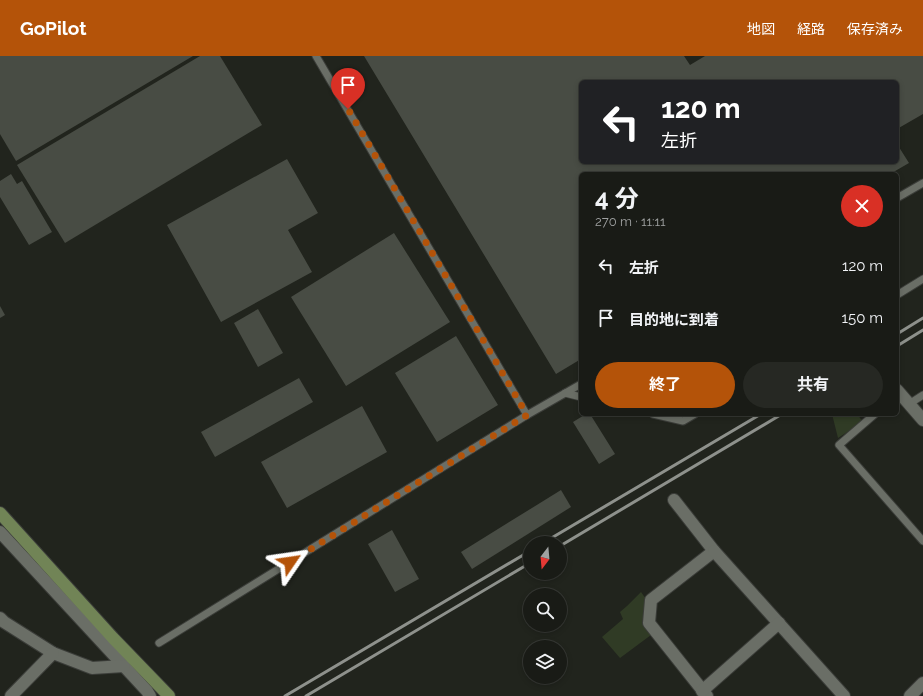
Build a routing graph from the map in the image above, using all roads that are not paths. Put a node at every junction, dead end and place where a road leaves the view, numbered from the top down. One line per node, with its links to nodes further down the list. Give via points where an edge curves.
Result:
1 (316, 56): 12 (lane)
2 (923, 183): 3 (lane)
3 (899, 197)
4 (923, 280): 5 (lane)
5 (899, 294)
6 (579, 385): 7 (lane)
7 (565, 393): 10 (lane); 12 (lane)
8 (899, 394): 11 (street)
9 (923, 395): 11 (lane)
10 (579, 396)
11 (909, 404): 16 (street)
12 (527, 415): 24 (lane)
13 (662, 416): 14 (lane, via 683,421)
14 (692, 416)
15 (873, 416): 20 (lane, via 839,445)
16 (923, 420)
17 (674, 500): 21 (street)
18 (0, 513): 31 (street)
19 (0, 532): 26 (street)
20 (923, 541)
21 (714, 551): 23 (street); 28 (street, via 650,600 649,623)
22 (0, 618): 25 (street)
23 (779, 623): 28 (street); 32 (street)
24 (159, 643)
25 (53, 653): 26 (street, via 92,668); 29 (street)
26 (124, 666): 30 (street)
27 (923, 683): 33 (street)
28 (705, 693)
29 (11, 696)
30 (150, 696)
31 (169, 696)
32 (844, 696)
33 (910, 696)

